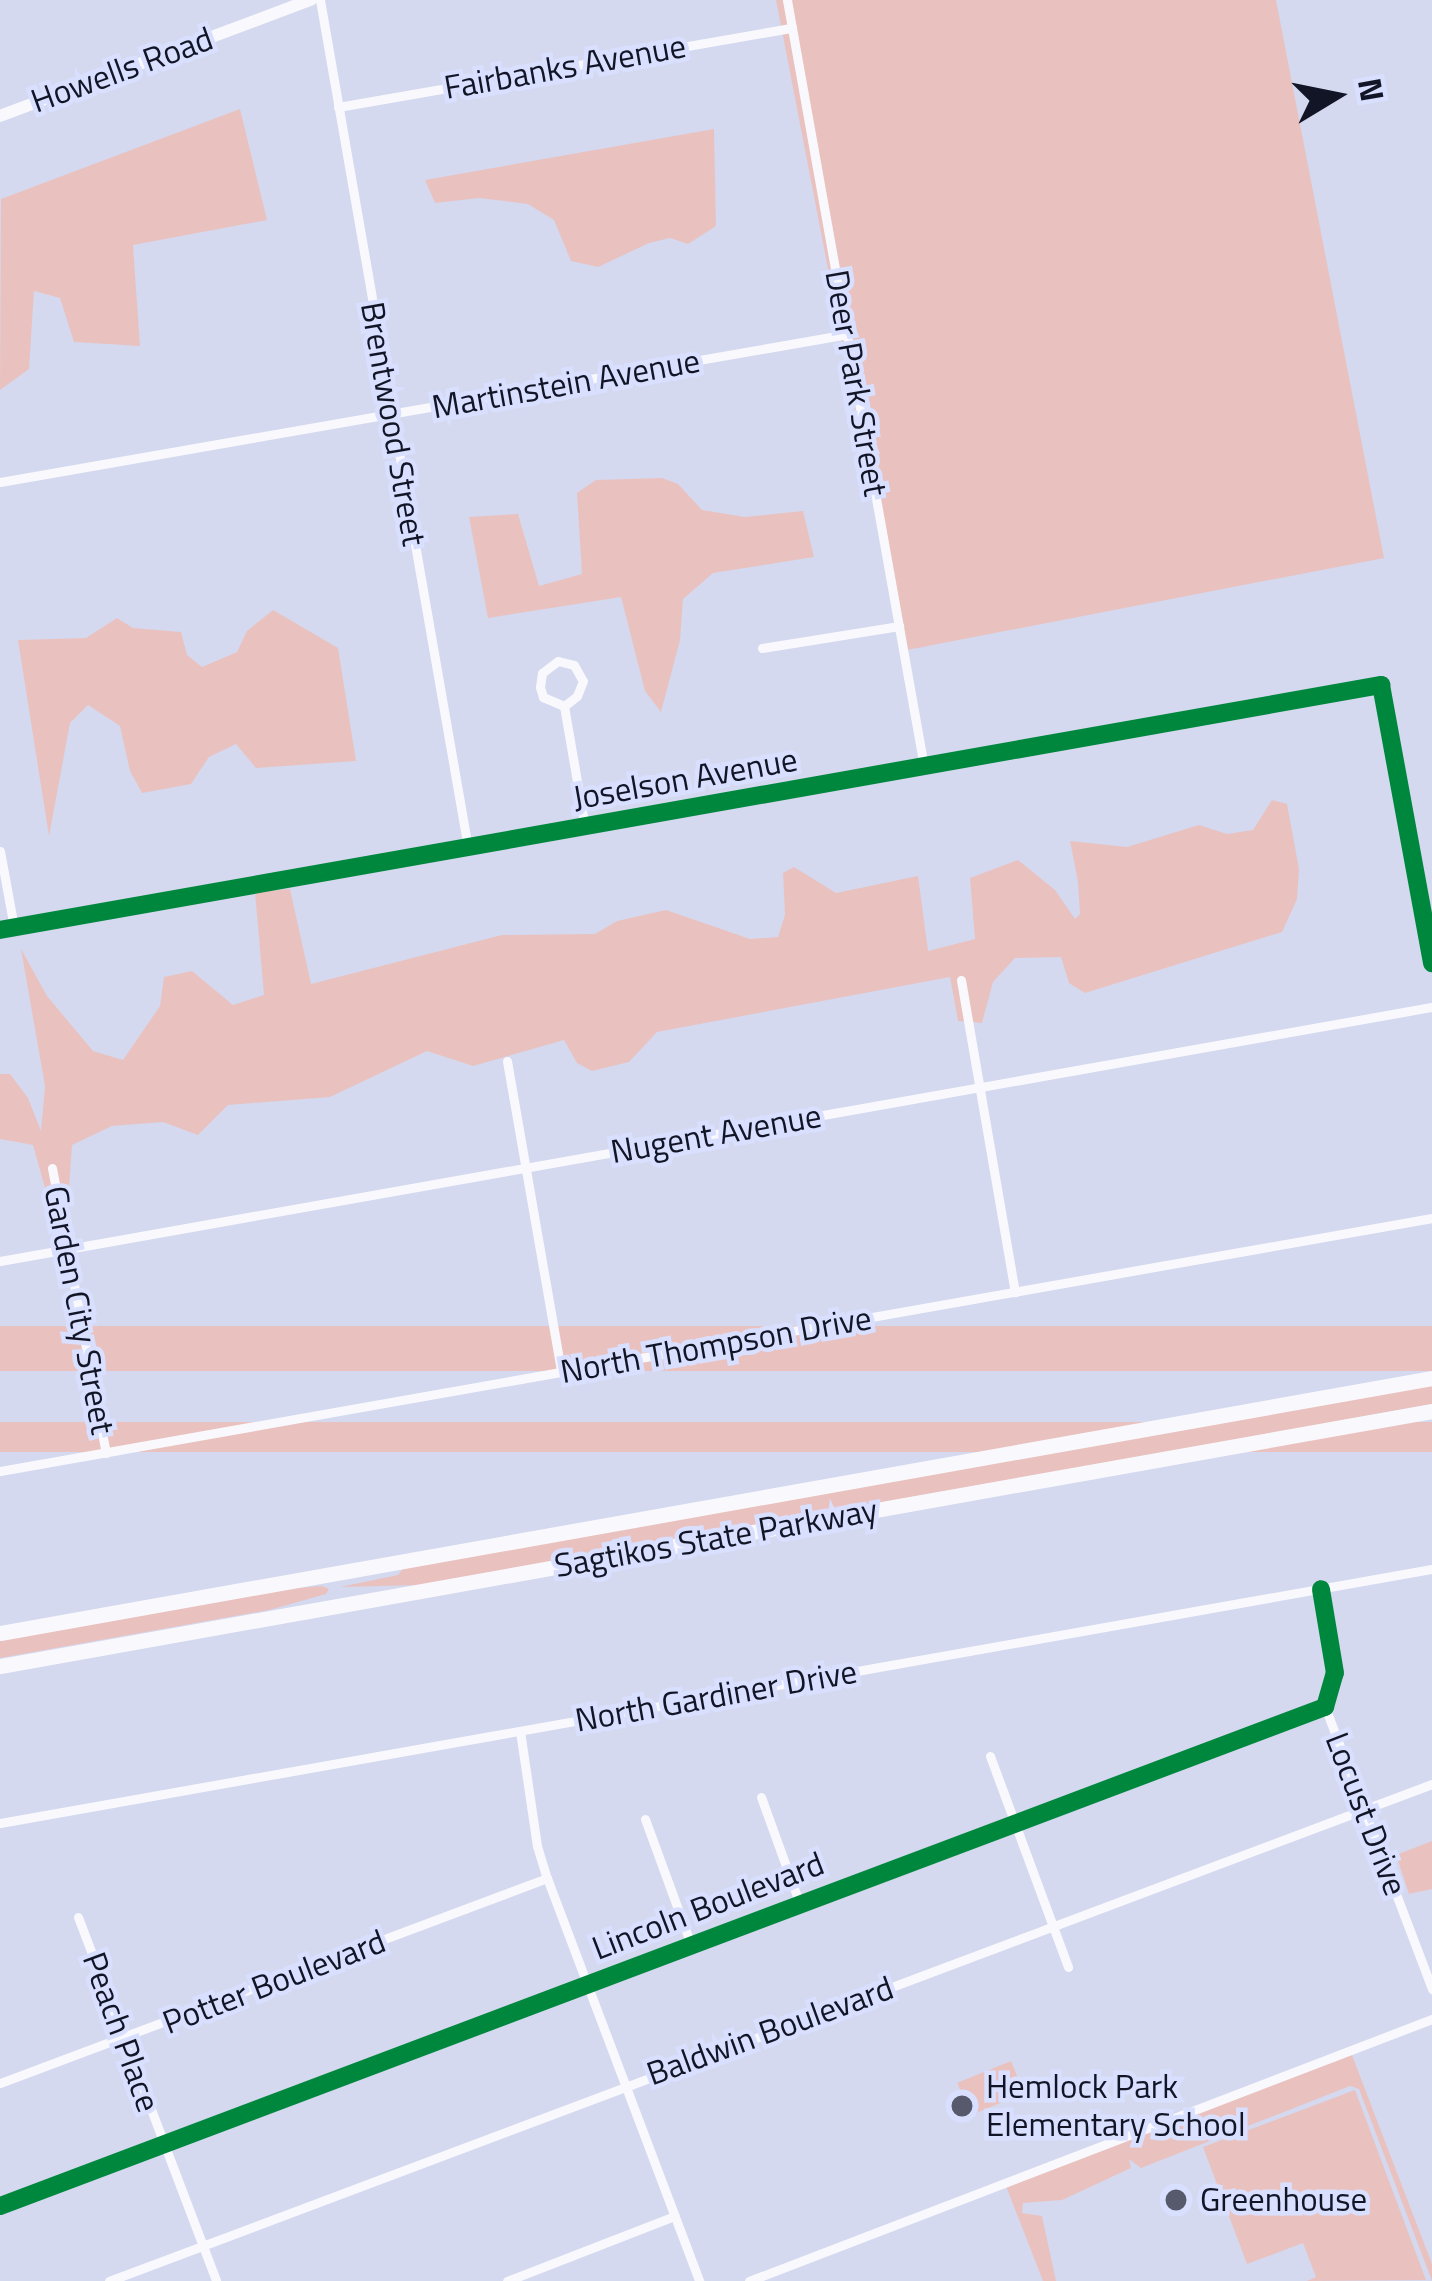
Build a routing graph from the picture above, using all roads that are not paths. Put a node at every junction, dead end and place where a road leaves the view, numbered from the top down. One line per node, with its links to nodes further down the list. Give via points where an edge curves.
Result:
1 (315, 0): 4 (street, Brentwood Street); 5 (street, Howells Road)
2 (788, 0): 3 (street, Deer Park Street)
3 (792, 28): 4 (street, Fairbanks Avenue); 6 (street, Deer Park Street)
4 (338, 107): 7 (street, Brentwood Street)
5 (0, 116)
6 (848, 334): 7 (street, Martinstein Avenue); 9 (street, Deer Park Street)
7 (392, 415): 8 (street, Martinstein Avenue); 14 (street, Brentwood Street)
8 (0, 482)
9 (899, 626): 10 (street); 12 (street, Deer Park Street)
10 (762, 648)
11 (564, 706): 11 (street, via 583,681 574,664 558,661 539,687); 13 (street)
12 (924, 766): 13 (street, Joselson Avenue); 18 (street, Joselson Avenue, via 1381,685)
13 (585, 827): 14 (street, Joselson Avenue)
14 (468, 848): 16 (street, Joselson Avenue)
15 (0, 851): 16 (street)
16 (14, 927): 17 (street, Joselson Avenue)
17 (0, 930)
18 (1432, 963)
19 (962, 980): 22 (street)
20 (1432, 1007): 22 (street, Nugent Avenue)
21 (507, 1061): 24 (street)
22 (980, 1087): 24 (street, Nugent Avenue); 28 (street)
23 (52, 1168): 26 (street, Garden City Street)
24 (526, 1168): 26 (street, Nugent Avenue); 29 (street)
25 (1432, 1218): 28 (street, North Thompson Drive)
26 (71, 1248): 27 (street, Nugent Avenue); 32 (street, Garden City Street)
27 (0, 1261)
28 (1016, 1292): 29 (street, North Thompson Drive)
29 (561, 1372): 32 (street, North Thompson Drive)
30 (1432, 1378): 36 (highway, Sagtikos State Parkway)
31 (1432, 1411): 37 (highway, Sagtikos State Parkway)
32 (106, 1453): 33 (street, North Thompson Drive)
33 (0, 1471)
34 (1432, 1569): 35 (street, North Gardiner Drive)
35 (1321, 1588): 38 (street, via 1335,1673); 39 (street, North Gardiner Drive)
36 (0, 1633)
37 (0, 1666)
38 (1325, 1707): 43 (street, Locust Drive); 45 (street, Lincoln Boulevard)
39 (520, 1731): 46 (street, North Gardiner Drive); 47 (street)
40 (990, 1756): 45 (street)
41 (1432, 1784): 43 (street, Baldwin Boulevard)
42 (761, 1797): 48 (street)
43 (1365, 1809): 50 (street, Baldwin Boulevard); 54 (street, Locust Drive)
44 (645, 1819): 51 (street)
45 (1014, 1822): 48 (street, Lincoln Boulevard); 50 (street)
46 (0, 1823)
47 (547, 1878): 53 (street); 56 (street, Potter Boulevard)
48 (800, 1902): 51 (street, Lincoln Boulevard)
49 (78, 1917): 56 (street, Peach Place)
50 (1053, 1926): 52 (street); 58 (street, Baldwin Boulevard)
51 (691, 1945): 53 (street, Lincoln Boulevard)
52 (1069, 1967)
53 (587, 1984): 58 (street); 59 (street, Lincoln Boulevard)
54 (1432, 1989)
55 (1432, 2019): 67 (street)
56 (124, 2038): 57 (street, Potter Boulevard); 59 (street, Peach Place)
57 (0, 2083)
58 (625, 2085): 61 (street); 62 (street, Baldwin Boulevard)
59 (163, 2144): 60 (street, Lincoln Boulevard); 62 (street, Peach Place)
60 (0, 2206)
61 (675, 2216): 65 (street); 66 (street)
62 (202, 2246): 63 (street, Baldwin Boulevard); 64 (street, Peach Place)
63 (110, 2281)
64 (216, 2281)
65 (507, 2281)
66 (699, 2281)
67 (749, 2281)

